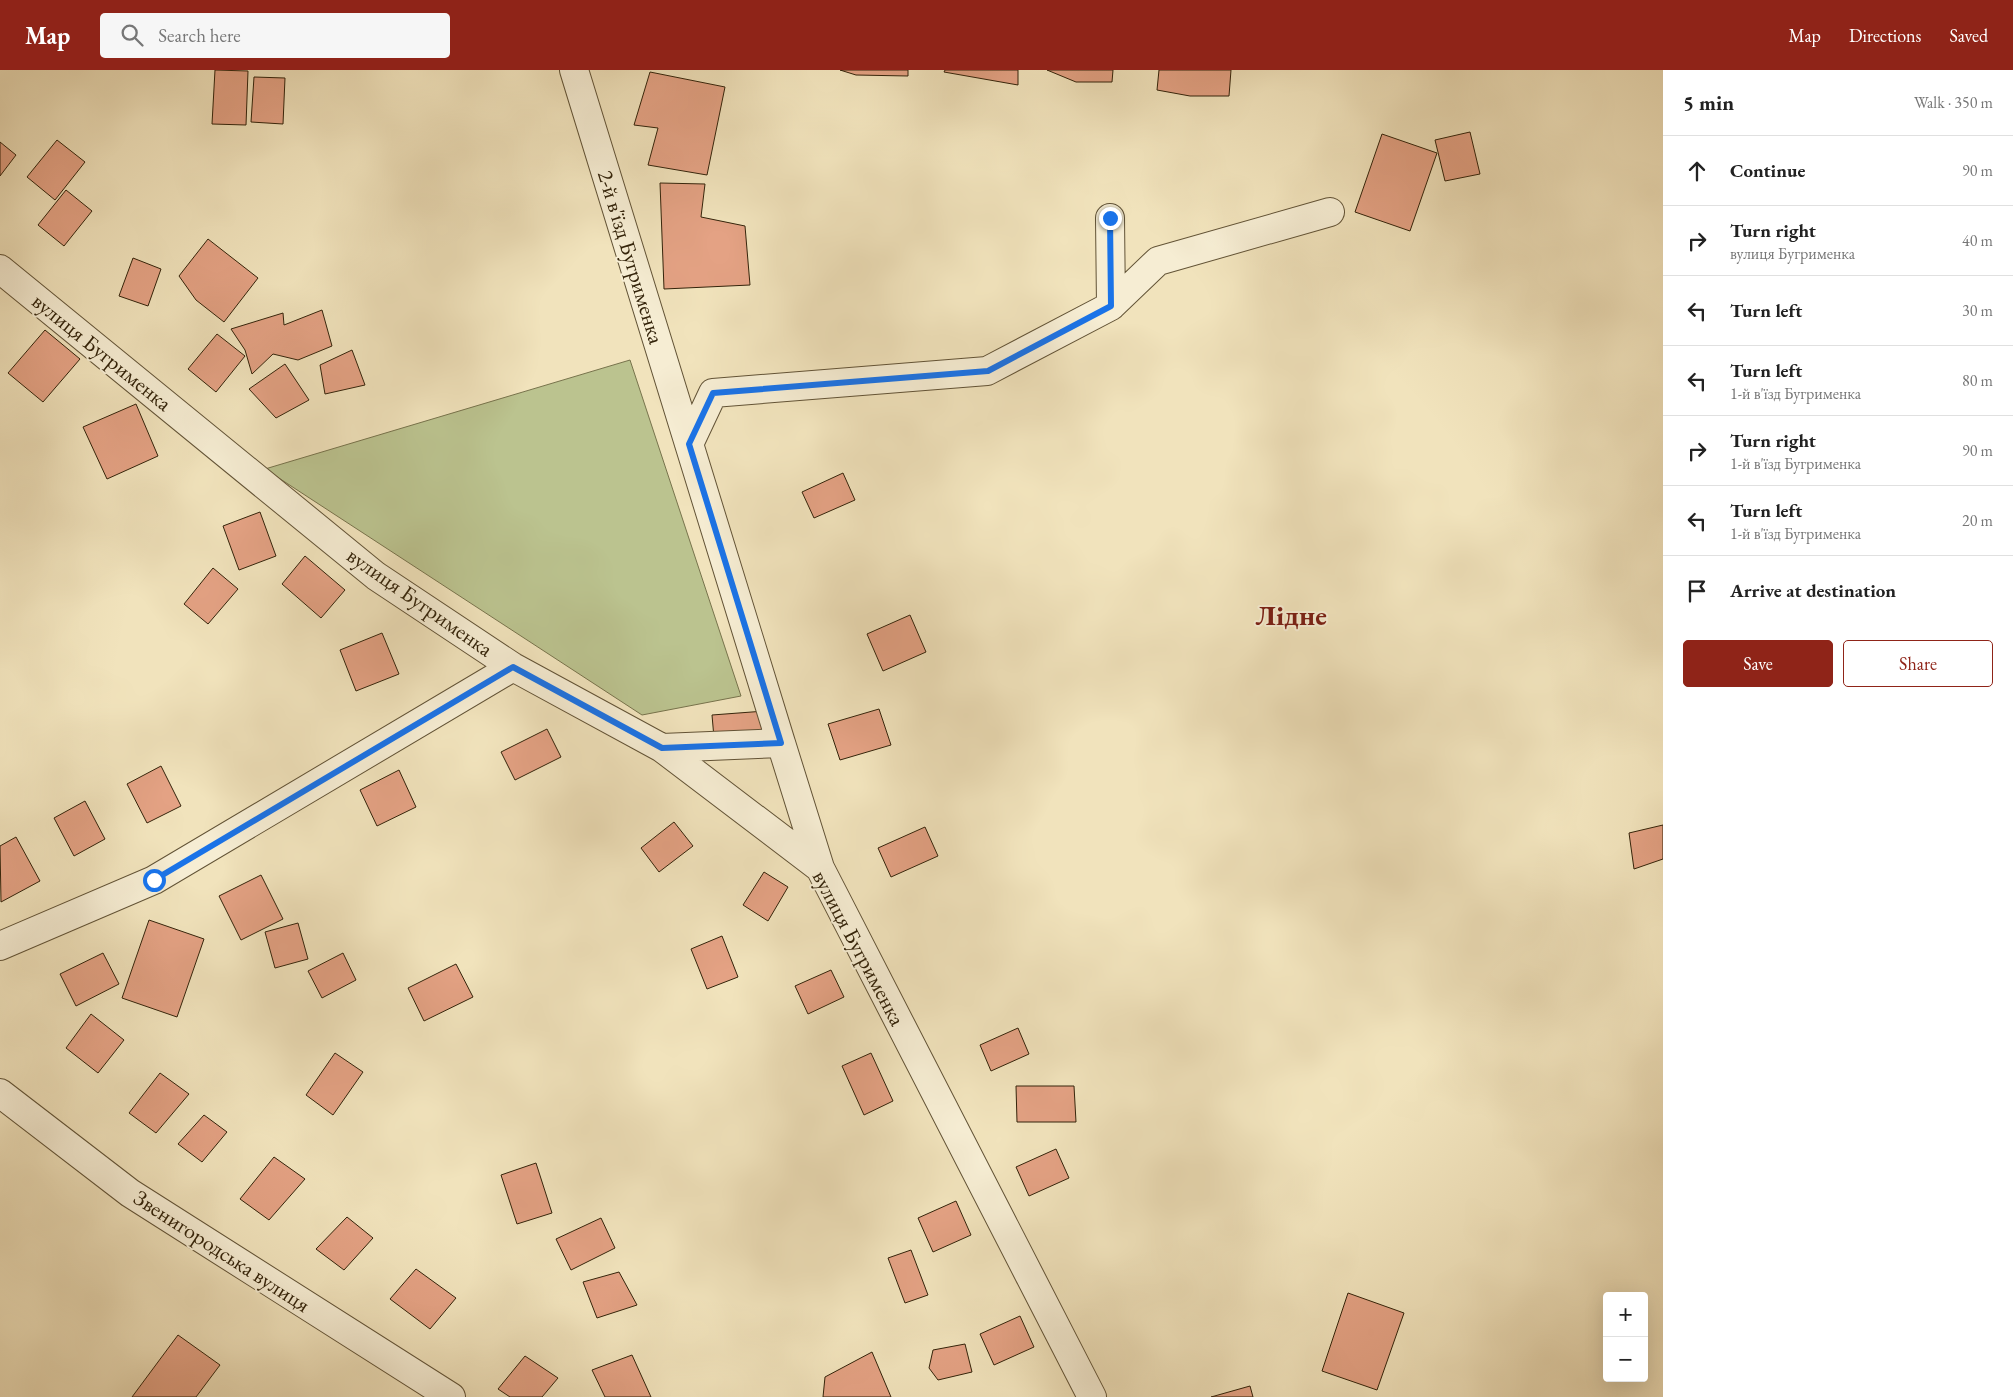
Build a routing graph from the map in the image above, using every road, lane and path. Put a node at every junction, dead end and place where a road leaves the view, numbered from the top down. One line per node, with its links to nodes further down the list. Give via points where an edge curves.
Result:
1 (574, 70): 6 (street, 2-й в'їзд Бугрименка)
2 (1330, 212): 5 (street, via 1158,262)
3 (1110, 218): 5 (street)
4 (0, 269): 7 (street, вулиця Бугрименка, via 376,576)
5 (1111, 306): 6 (street, via 988,371 713,393)
6 (689, 444): 8 (street, 2-й в'їзд Бугрименка)
7 (513, 667): 9 (street, вулиця Бугрименка); 11 (street, via 154,880)
8 (781, 743): 9 (street); 10 (street, 2-й в'їзд Бугрименка)
9 (662, 748): 10 (street, вулиця Бугрименка)
10 (820, 868): 14 (street, вулиця Бугрименка)
11 (0, 946)
12 (0, 1093): 13 (street, Звенигородська вулиця, via 130,1193)
13 (451, 1397)
14 (1092, 1397)

